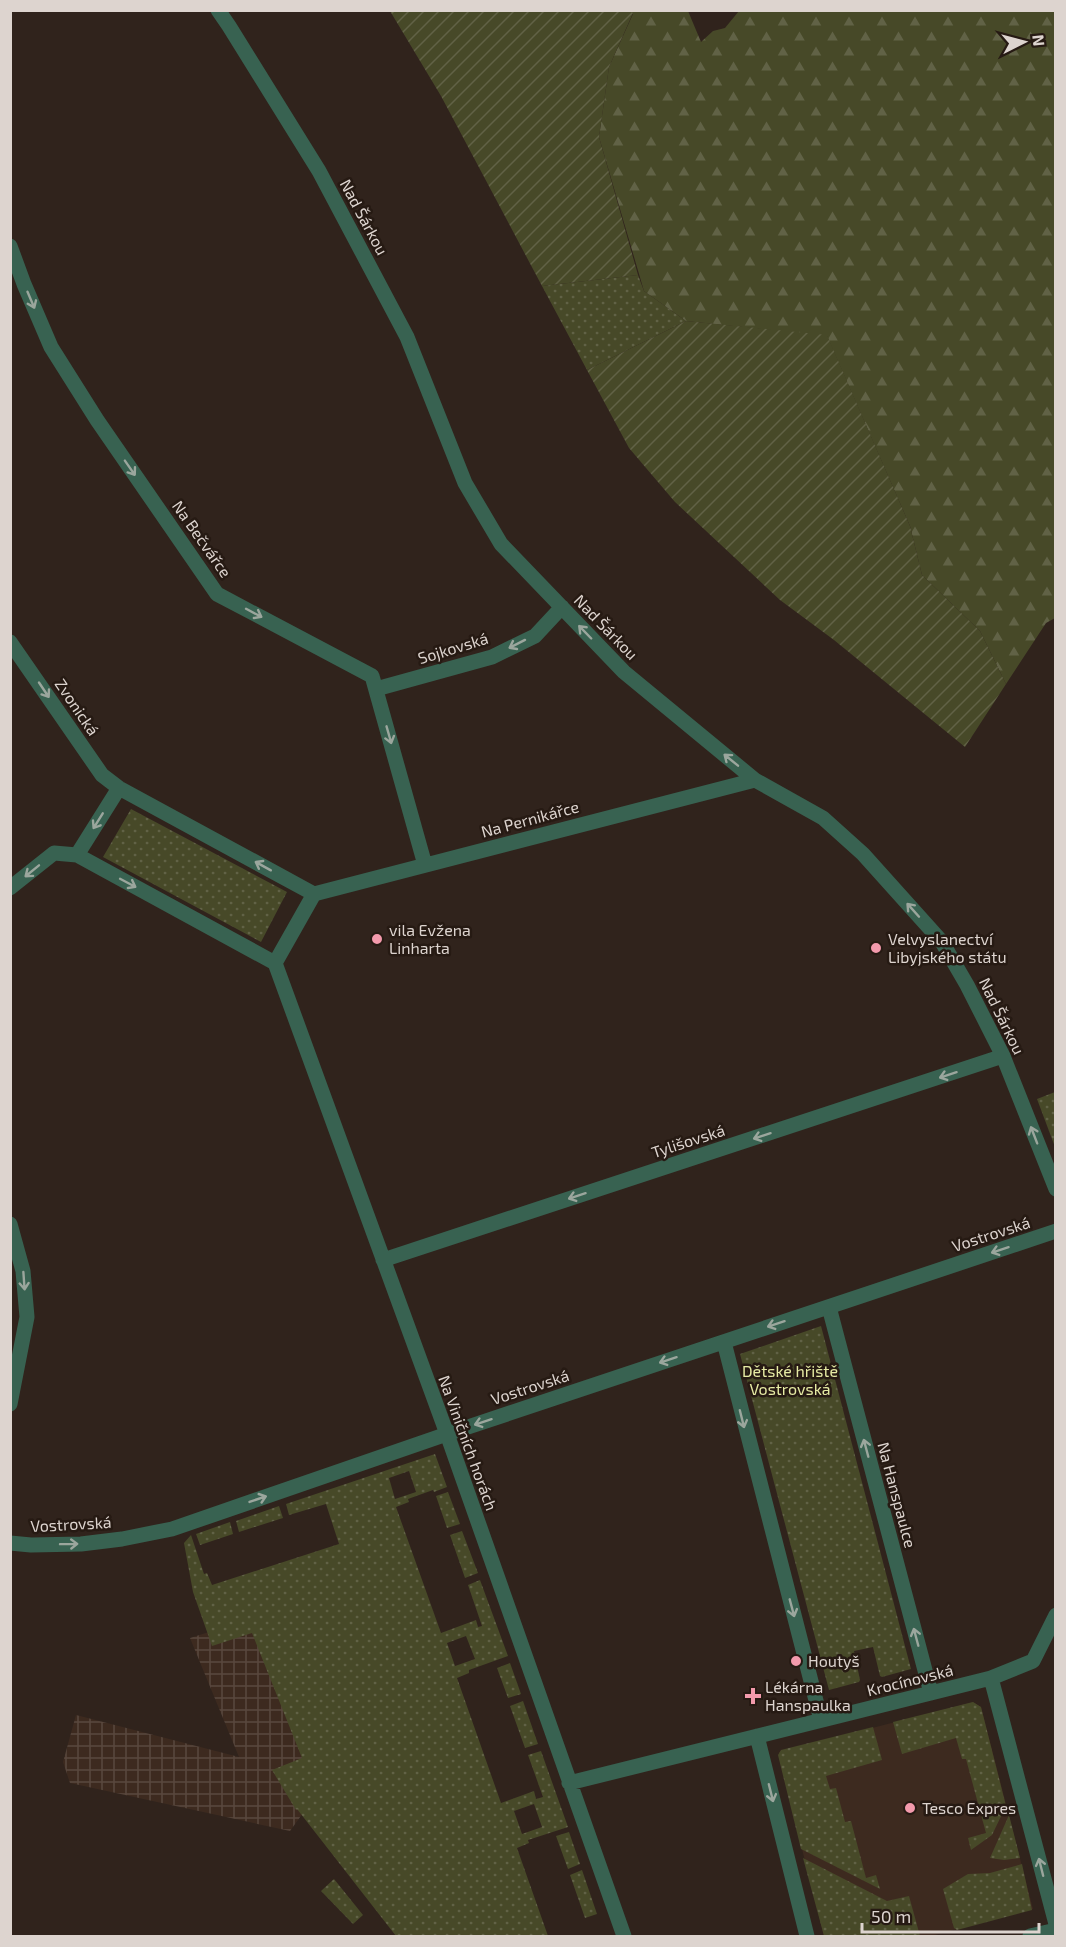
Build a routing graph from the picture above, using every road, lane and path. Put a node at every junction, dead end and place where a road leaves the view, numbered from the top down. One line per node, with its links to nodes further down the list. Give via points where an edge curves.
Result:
1 (218, 10): 3 (street, Nad Šárkou, via 319,171 401,327 465,483 501,544)
2 (10, 246): 5 (street, Na Bečvářce, one-way to 5, via 51,347 217,594 372,676)
3 (562, 607): 5 (street, Sojkovská, one-way to 5, via 535,636 492,657); 6 (street, Nad Šárkou, one-way to 3, via 624,672)
4 (10, 642): 7 (street, Zvonická, one-way to 7, via 102,776)
5 (376, 689): 9 (street, Na Bečvářce, one-way to 9)
6 (755, 780): 9 (street, Na Pernikářce); 13 (street, Nad Šárkou, one-way to 6, via 942,942 863,854 823,819)
7 (119, 788): 8 (street, one-way to 8); 11 (street, one-way to 7)
8 (76, 855): 10 (street, one-way to 10, via 54,853); 12 (street, one-way to 12)
9 (425, 865): 11 (street, Na Pernikářce)
10 (10, 888)
11 (314, 894): 12 (street)
12 (275, 963): 17 (street, Na Viničních horách)
13 (1003, 1056): 14 (street, Nad Šárkou, one-way to 13); 17 (street, Tylišovská, one-way to 17)
14 (1056, 1190)
15 (10, 1224): 20 (street, one-way to 20, via 23,1271 27,1317)
16 (1056, 1231): 18 (street, Vostrovská, one-way to 18)
17 (383, 1260): 21 (street, Na Viničních horách)
18 (829, 1307): 19 (street, Vostrovská, one-way to 19); 25 (street, Na Hanspaulce, one-way to 18)
19 (724, 1342): 21 (street, Vostrovská, one-way to 21); 26 (street, one-way to 26)
20 (10, 1404)
21 (447, 1434): 22 (street, Vostrovská, one-way to 21, via 81,1544 171,1529); 28 (street, Na Viničních horách)
22 (10, 1543)
23 (1056, 1615): 24 (street, Krocínovská, via 1033,1661)
24 (991, 1678): 25 (street, Krocínovská); 29 (street, one-way to 24)
25 (931, 1693): 26 (street, Krocínovská)
26 (821, 1720): 27 (street, Krocínovská)
27 (758, 1736): 28 (street, Krocínovská); 32 (street, one-way to 32)
28 (569, 1783): 31 (street, Na Viničních horách)
29 (1056, 1924)
30 (1056, 1930): 33 (street)
31 (624, 1936)
32 (807, 1936)
33 (1030, 1936)

